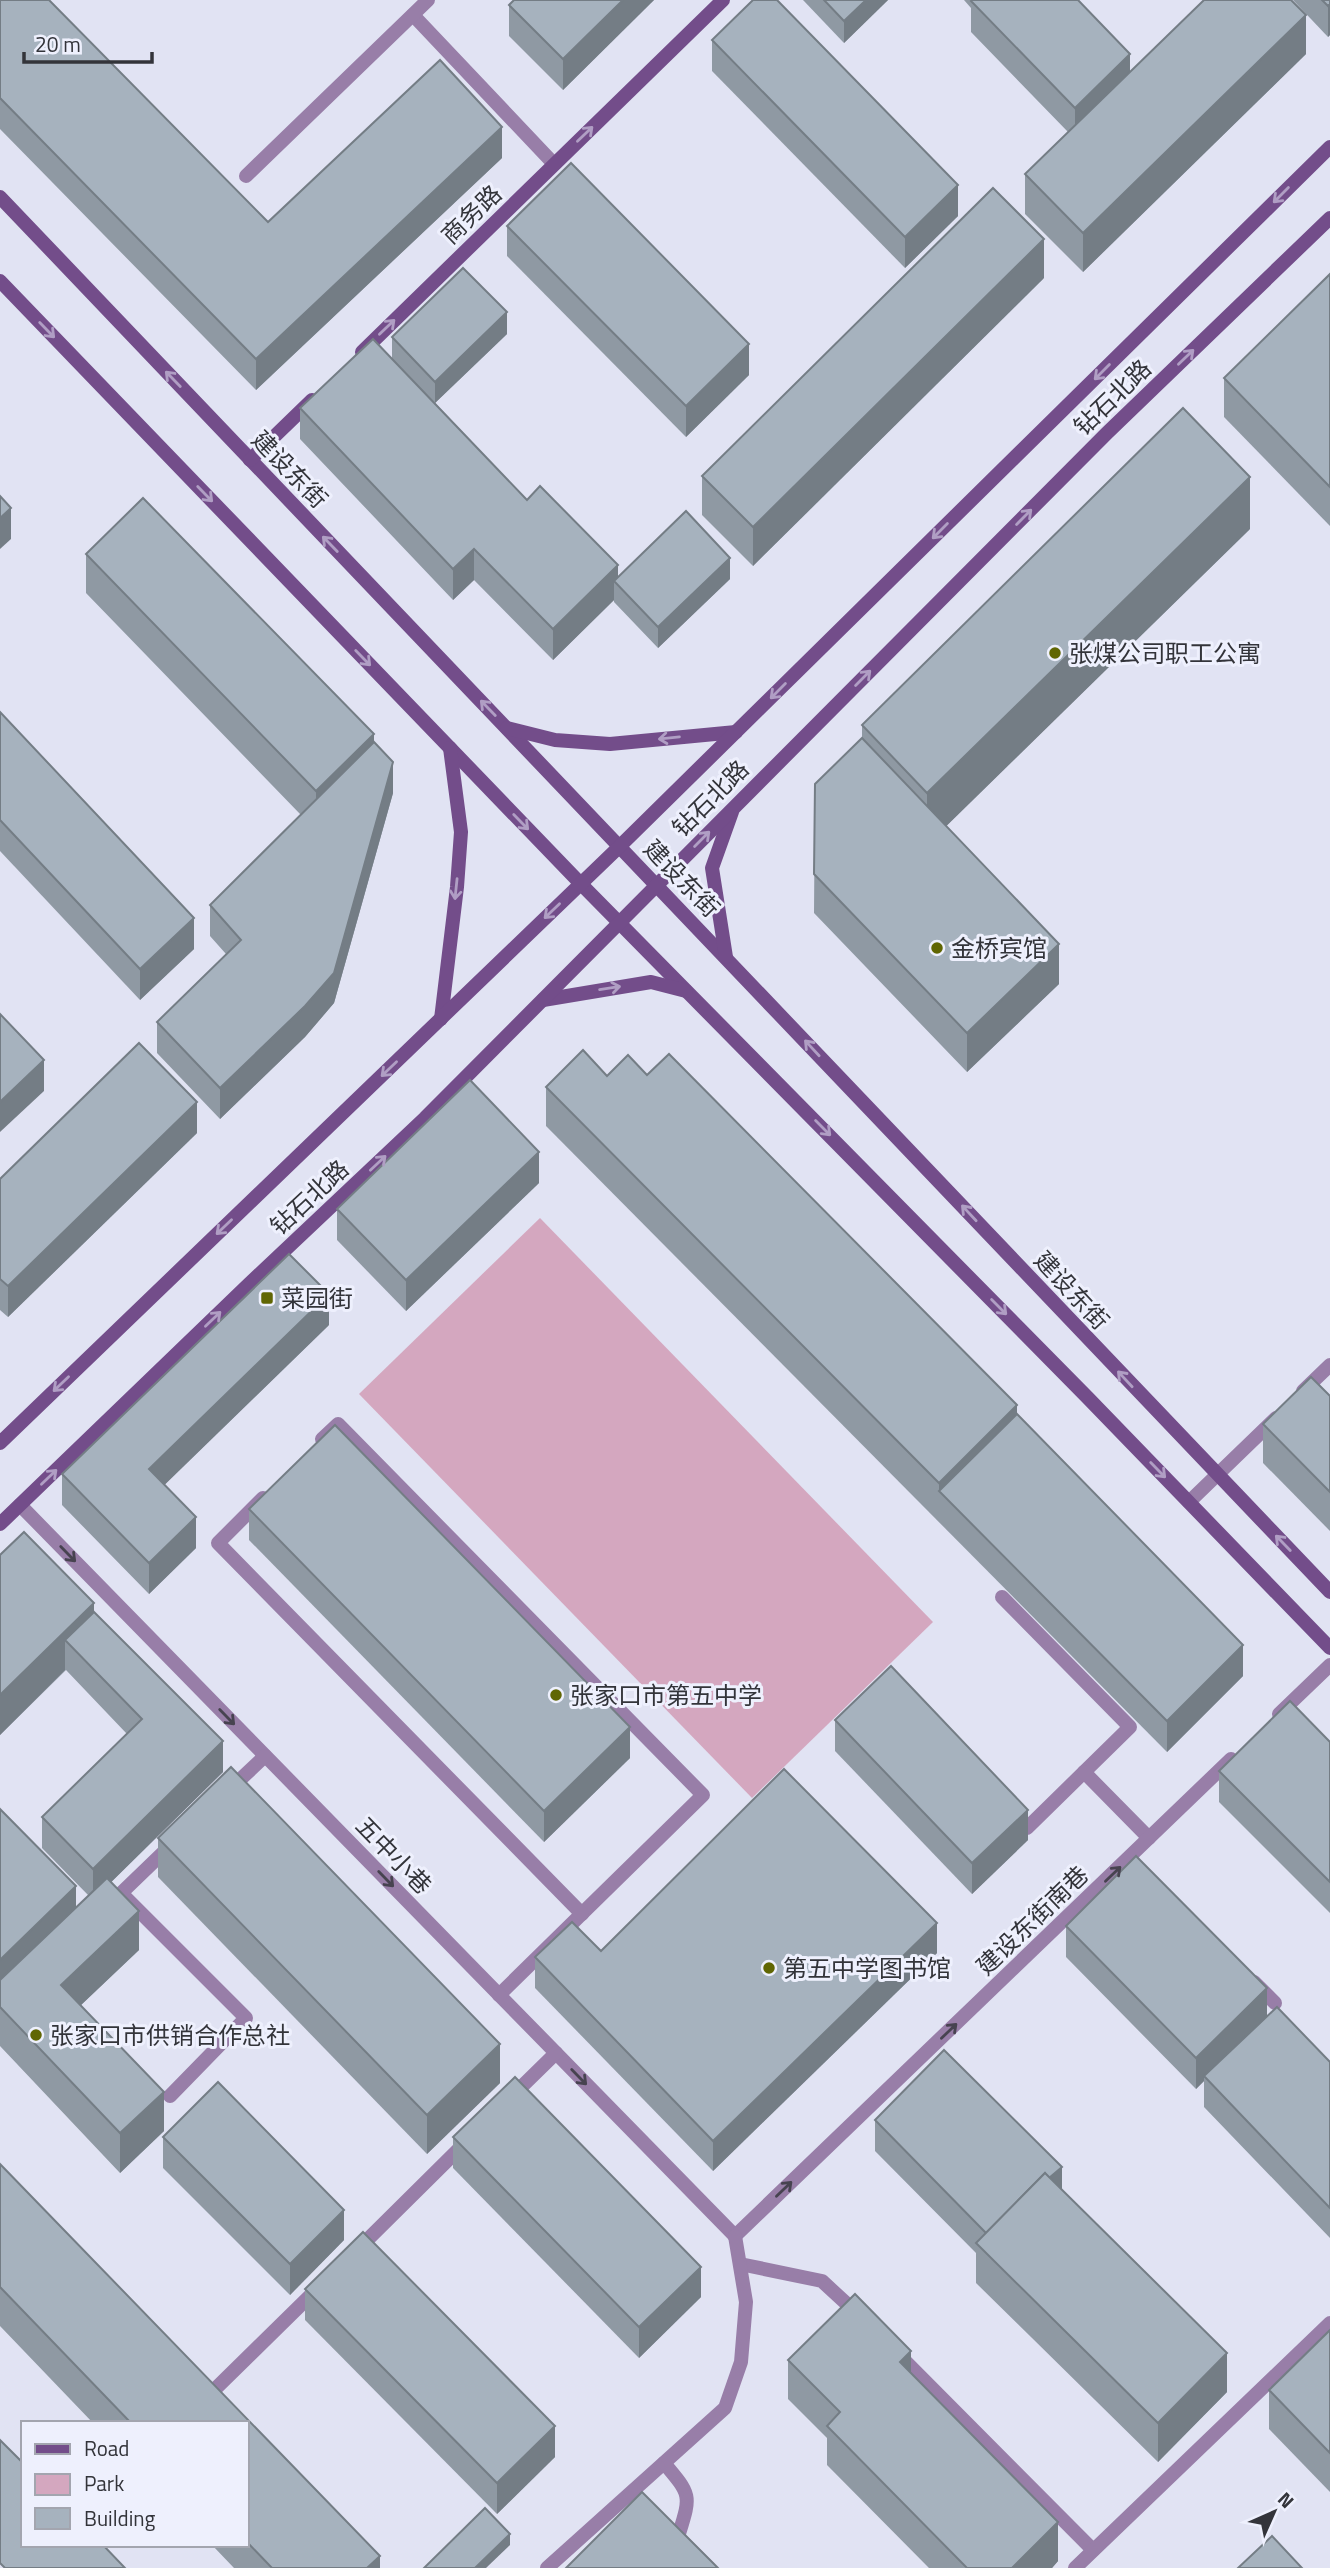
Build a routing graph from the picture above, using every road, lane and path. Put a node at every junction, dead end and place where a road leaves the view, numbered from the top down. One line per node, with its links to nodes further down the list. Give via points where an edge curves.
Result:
1 (428, 0): 3 (street)
2 (723, 0): 5 (main road, 商务路, one-way to 2)
3 (413, 15): 5 (street); 6 (street)
4 (1330, 147): 14 (main road, 钻石北路, one-way to 14)
5 (554, 164): 10 (main road, 商务路, one-way to 5)
6 (246, 176)
7 (0, 197): 12 (main road, 建设东街, one-way to 7)
8 (1330, 218): 16 (main road, 钻石北路, one-way to 8, via 1107,433)
9 (0, 281): 15 (main road, one-way to 15)
10 (348, 365)
11 (319, 393): 12 (main road)
12 (250, 460): 13 (main road, 建设东街, one-way to 12)
13 (507, 729): 14 (main road, one-way to 13, via 610,744 555,740); 17 (main road, 建设东街)
14 (736, 732): 17 (main road, 钻石北路)
15 (450, 748): 18 (main road, one-way to 18); 24 (main road, one-way to 24, via 461,832)
16 (734, 807): 19 (main road, 钻石北路, one-way to 16); 21 (main road, via 712,868)
17 (619, 847): 18 (main road, 钻石北路); 19 (main road, 建设东街)
18 (580, 883): 20 (main road); 24 (main road, 钻石北路, one-way to 24)
19 (656, 884): 20 (main road, 钻石北路); 21 (main road, 建设东街)
20 (620, 922): 22 (main road); 23 (main road, 钻石北路)
21 (726, 957): 28 (main road, 建设东街, one-way to 21)
22 (689, 992): 23 (main road, one-way to 22, via 651,982); 30 (main road, one-way to 30)
23 (543, 1000): 31 (main road, 钻石北路, one-way to 23)
24 (441, 1019): 26 (main road, 钻石北路, one-way to 26)
25 (1330, 1364): 28 (street)
26 (0, 1443)
27 (310, 1451): 47 (street, via 338,1424 703,1795)
28 (1217, 1475): 30 (street); 33 (main road, 建设东街, one-way to 28)
29 (273, 1488): 47 (street, via 218,1543)
30 (1189, 1502): 35 (main road)
31 (20, 1505): 32 (main road, 钻石北路); 39 (street, 五中小巷, one-way to 39)
32 (0, 1524)
33 (1330, 1592)
34 (1002, 1597): 40 (street, via 1129,1727)
35 (1330, 1648)
36 (1330, 1665): 37 (street)
37 (1270, 1723)
38 (1240, 1752): 44 (street, 建设东街南巷)
39 (265, 1756): 41 (street); 49 (street, 五中小巷, one-way to 49)
40 (1084, 1772): 42 (street, via 1027,1828); 44 (street)
41 (217, 1801)
42 (1008, 1809)
43 (178, 1838): 45 (street)
44 (1149, 1838): 55 (street, 建设东街南巷, one-way to 44, via 1135,1860)
45 (121, 1893): 46 (street); 52 (street, via 246,2018)
46 (105, 1908)
47 (582, 1914): 49 (street)
48 (1247, 1975): 50 (street)
49 (499, 1995): 51 (street, 五中小巷)
50 (1275, 2003)
51 (556, 2053): 53 (street); 55 (street, 五中小巷, one-way to 55)
52 (170, 2096)
53 (496, 2112)
54 (476, 2132): 56 (street)
55 (735, 2236): 57 (street)
56 (347, 2259)
57 (740, 2264): 60 (street, via 822,2281); 63 (street, via 746,2302 741,2362 725,2408)
58 (327, 2279): 62 (street)
59 (1330, 2323): 64 (street)
60 (874, 2330)
61 (893, 2349): 64 (street)
62 (207, 2397)
63 (664, 2463): 65 (street); 66 (street, via 686,2490 687,2509 678,2537)
64 (1093, 2550): 67 (street)
65 (547, 2568)
66 (709, 2568)
67 (1075, 2568)

